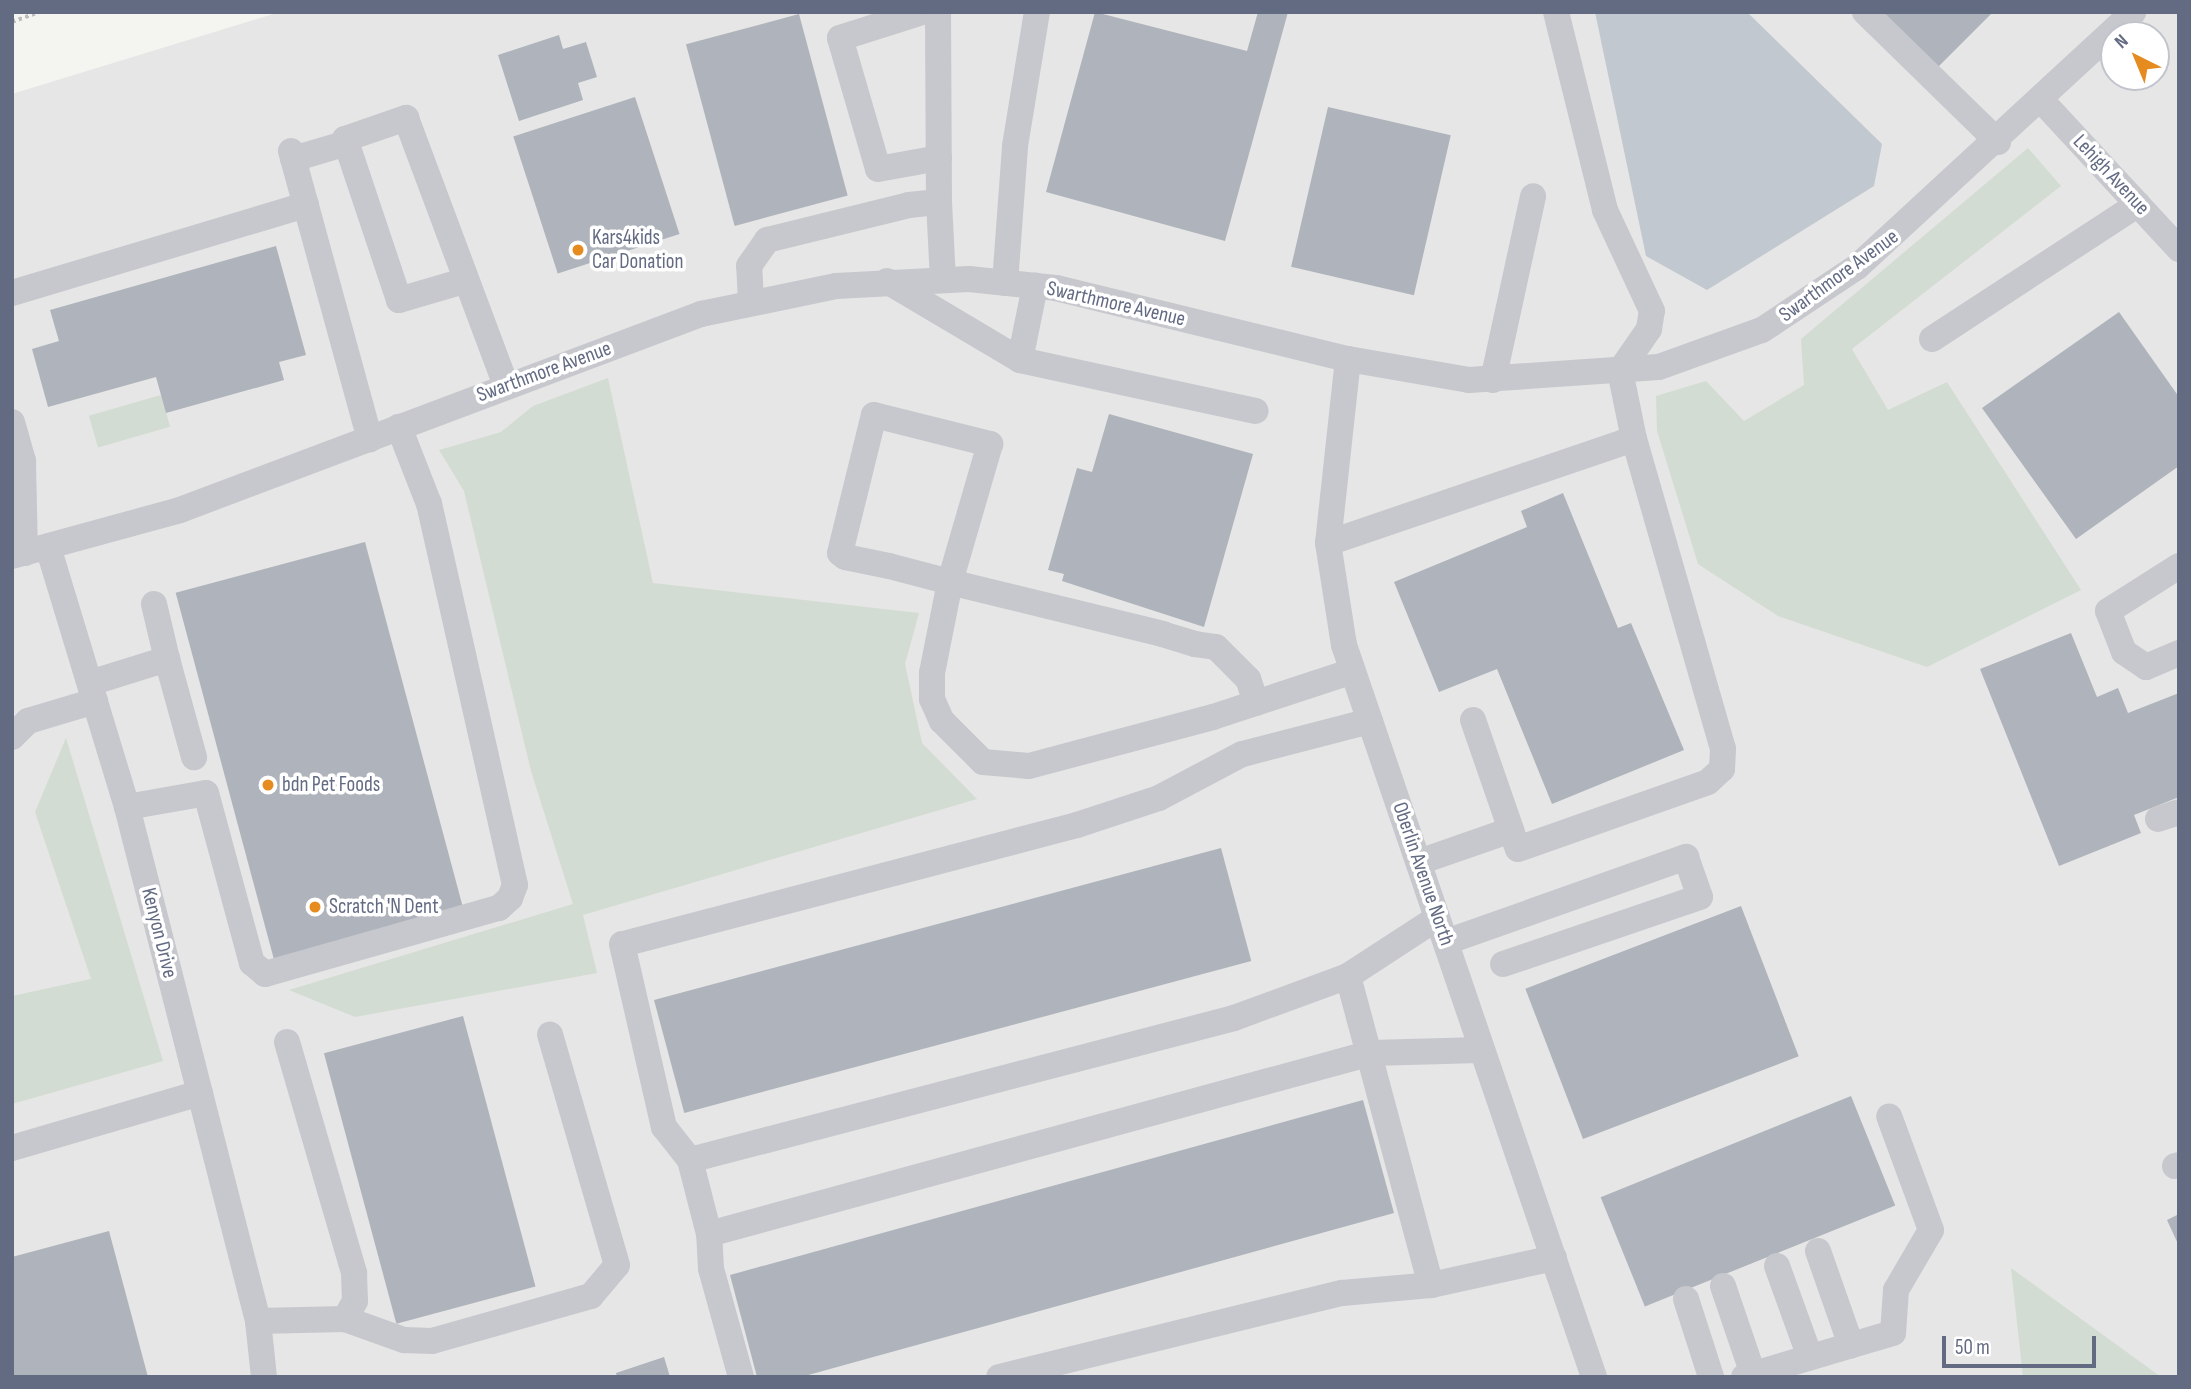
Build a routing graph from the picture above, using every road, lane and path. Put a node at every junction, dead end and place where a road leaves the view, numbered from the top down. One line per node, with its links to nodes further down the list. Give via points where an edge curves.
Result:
1 (40, 12): 8 (path)
2 (922, 12): 12 (street, via 840,38 878,169)
3 (938, 12): 12 (street)
4 (1037, 12): 21 (street, via 1015,146)
5 (1556, 12): 28 (street, via 1605,210 1652,311 1649,329)
6 (1865, 12): 10 (street)
7 (2133, 12): 9 (street, Swarthmore Avenue)
8 (12, 22)
9 (2042, 101): 10 (street, Swarthmore Avenue); 15 (street, Lehigh Avenue)
10 (1998, 142): 28 (street, Swarthmore Avenue, via 1925,211 1805,305 1750,334 1659,367)
11 (347, 144): 16 (street, via 292,155); 19 (street, via 399,300); 19 (street, via 345,139 406,118)
12 (939, 158): 14 (street)
13 (1533, 196): 29 (street)
14 (939, 202): 18 (street); 24 (street, via 767,240 749,267)
15 (2138, 204): 17 (street, Lehigh Avenue); 25 (street)
16 (306, 205): 23 (street, via 169,244 153,255); 34 (street)
17 (2178, 246)
18 (943, 280): 20 (street, Swarthmore Avenue); 21 (street, Swarthmore Avenue)
19 (464, 281): 30 (street)
20 (887, 281): 24 (street, Swarthmore Avenue); 27 (street)
21 (1005, 283): 22 (street, Swarthmore Avenue)
22 (1035, 286): 26 (street, Swarthmore Avenue); 27 (street)
23 (12, 292)
24 (751, 301): 30 (street, Swarthmore Avenue)
25 (1932, 339)
26 (1348, 359): 29 (street, Swarthmore Avenue); 36 (street, Oberlin Avenue North)
27 (1020, 360): 31 (street)
28 (1620, 371): 29 (street, Swarthmore Avenue); 35 (street)
29 (1493, 380)
30 (506, 386): 33 (street, Swarthmore Avenue)
31 (1256, 411)
32 (12, 422): 37 (street, Kenyon Drive, via 23,461)
33 (399, 427): 34 (street, Swarthmore Avenue); 50 (street, via 429,505 515,885 510,898 499,908 265,974 252,963 206,793)
34 (370, 439): 37 (street, Swarthmore Avenue, via 180,510)
35 (1634, 439): 36 (street); 51 (street, via 1723,749 1722,769 1708,782 1518,849)
36 (1328, 543): 43 (street, Oberlin Avenue North, via 1331,587)
37 (28, 552): 44 (street, Kenyon Drive)
38 (2179, 566): 41 (street, via 2108,611 2124,652 2146,667)
39 (950, 582): 39 (street, via 839,553 874,415 990,444); 45 (street, via 1216,648 1248,679); 45 (street, via 932,699 952,736 982,762 1029,766)
40 (154, 604): 42 (street)
41 (2179, 653)
42 (167, 659): 44 (street); 49 (street)
43 (1353, 671): 45 (street); 47 (street, Oberlin Avenue North)
44 (92, 692): 48 (street, via 29,721); 50 (street, Kenyon Drive)
45 (1256, 703)
46 (1473, 720): 51 (street)
47 (1370, 721): 52 (street, Oberlin Avenue North); 63 (street, via 1241,754 1159,798 1077,825 622,944 664,1127)
48 (12, 737)
49 (194, 757)
50 (127, 807): 60 (street, Kenyon Drive)
51 (1511, 830): 52 (street)
52 (1419, 862): 53 (street, Oberlin Avenue North)
53 (1442, 930): 54 (street, via 1686,857 1700,897); 55 (street); 58 (street, Oberlin Avenue North)
54 (1503, 964)
55 (1348, 976): 59 (street); 63 (street, via 1234,1018)
56 (550, 1035): 71 (street, via 617,1265 591,1296 468,1336 404,1339)
57 (287, 1042): 71 (street, via 354,1273 355,1301)
58 (1480, 1050): 59 (street); 66 (street, Oberlin Avenue North)
59 (1371, 1053): 64 (street); 68 (street)
60 (200, 1093): 62 (street); 72 (street, Kenyon Drive)
61 (1889, 1116): 73 (street, via 1931,1230 1896,1290 1893,1333)
62 (12, 1148)
63 (691, 1160): 64 (street)
64 (709, 1234): 77 (street, via 711,1269)
65 (1818, 1251): 73 (street)
66 (1554, 1258): 68 (street); 79 (street, Oberlin Avenue North)
67 (1777, 1266): 74 (street)
68 (1431, 1285): 78 (street, via 1342,1293)
69 (1723, 1286): 75 (street)
70 (1686, 1298): 80 (street)
71 (345, 1319): 72 (street)
72 (258, 1321): 76 (street, Kenyon Drive)
73 (1851, 1345): 74 (street)
74 (1810, 1357): 75 (street)
75 (1748, 1376)
76 (264, 1377)
77 (741, 1377)
78 (999, 1377)
79 (1594, 1377)
80 (1711, 1377)

